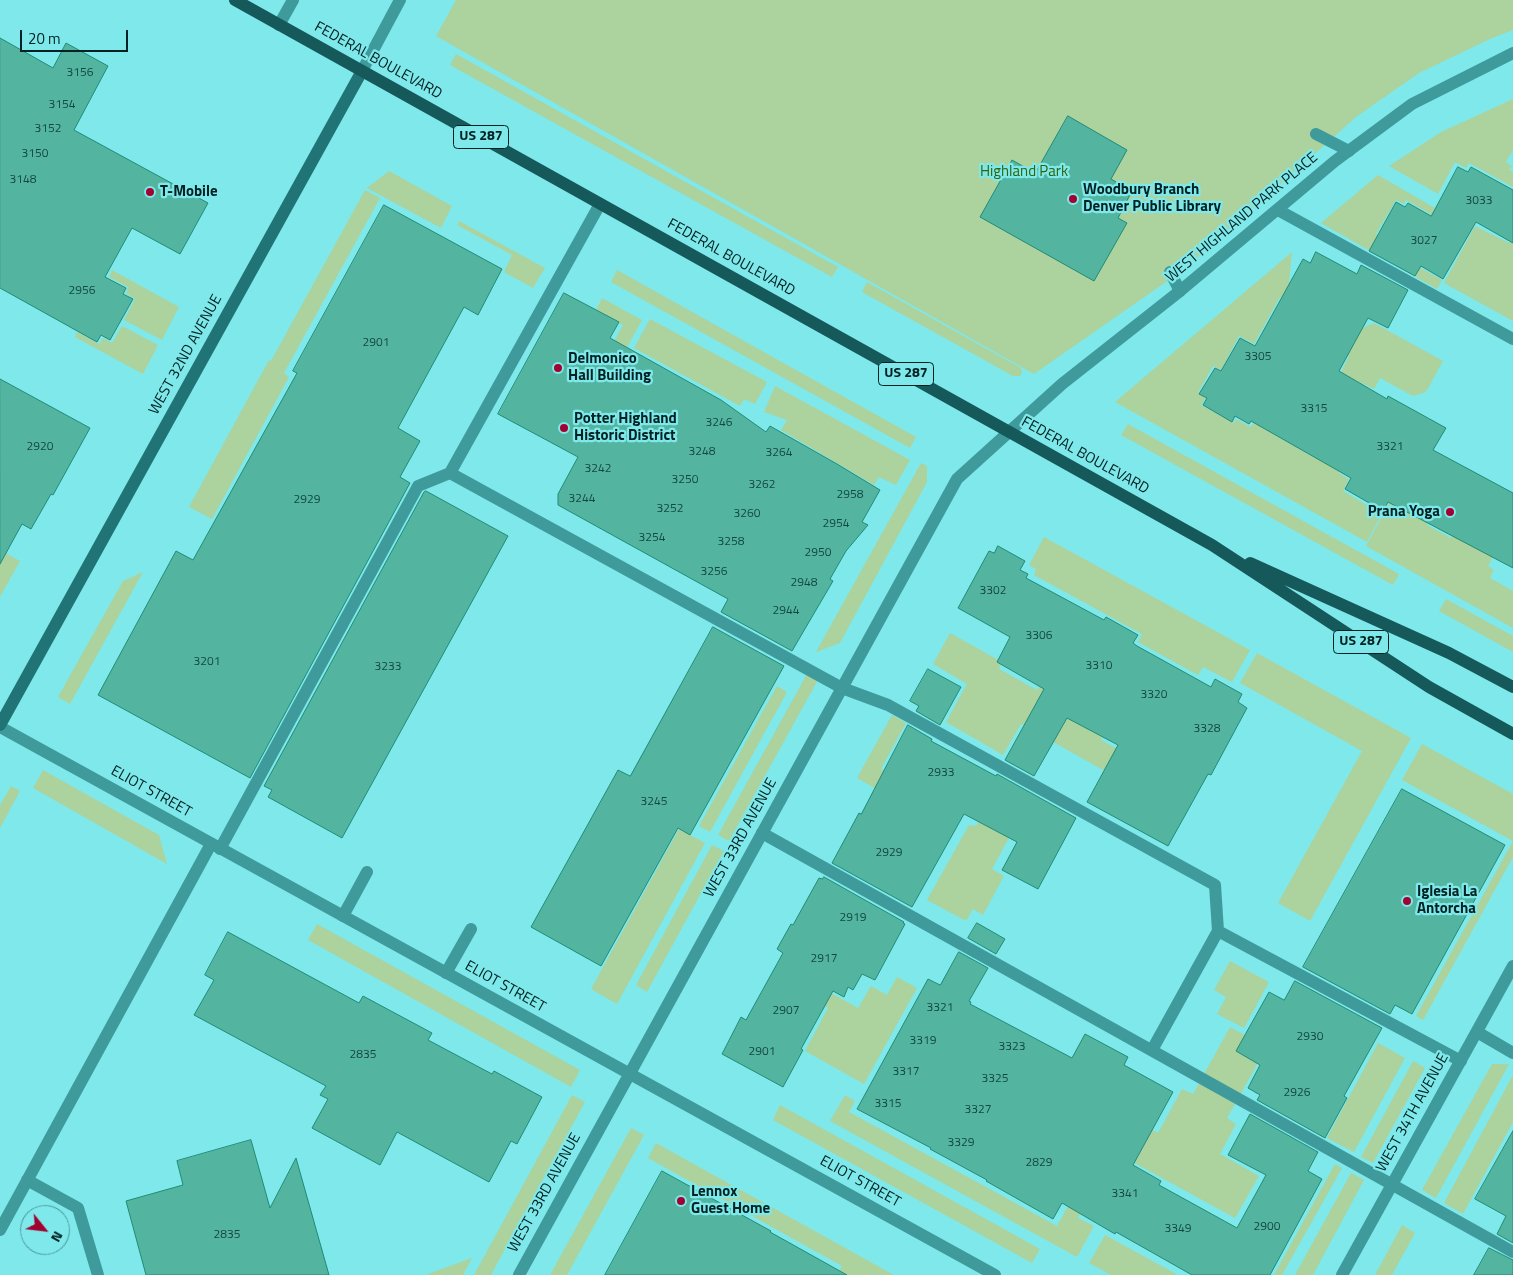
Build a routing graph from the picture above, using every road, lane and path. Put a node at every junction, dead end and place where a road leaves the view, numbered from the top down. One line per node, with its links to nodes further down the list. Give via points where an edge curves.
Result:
1 (235, 0): 4 (main road, FEDERAL BOULEVARD / US 287)
2 (293, 0): 4 (street)
3 (400, 0): 6 (street, WEST 32ND AVENUE)
4 (279, 25): 6 (main road, FEDERAL BOULEVARD / US 287)
5 (1513, 53): 8 (street, WEST HIGHLAND PARK PLACE, via 1412,104)
6 (362, 70): 9 (main road, FEDERAL BOULEVARD / US 287); 19 (street, WEST 32ND AVENUE)
7 (1316, 134): 8 (street)
8 (1349, 151): 10 (street, WEST HIGHLAND PARK PLACE)
9 (600, 204): 14 (main road, FEDERAL BOULEVARD / US 287); 15 (street)
10 (1278, 210): 12 (street, WEST HIGHLAND PARK PLACE); 13 (street)
11 (1170, 272): 12 (street)
12 (1180, 291): 14 (street, WEST HIGHLAND PARK PLACE, via 1062,384)
13 (1513, 339)
14 (1009, 431): 16 (main road, FEDERAL BOULEVARD / US 287); 18 (street, WEST 33RD AVENUE, via 957,479)
15 (450, 474): 18 (street); 22 (street, via 418,486)
16 (1212, 545): 17 (main road, FEDERAL BOULEVARD / US 287, via 1448,652); 20 (main road, FEDERAL BOULEVARD / US 287, via 1429,687)
17 (1513, 687)
18 (842, 688): 21 (street, WEST 33RD AVENUE); 26 (street, via 888,705 1215,885)
19 (0, 726): 22 (street, ELIOT STREET)
20 (1513, 734)
21 (762, 833): 30 (street); 33 (street, WEST 33RD AVENUE)
22 (215, 846): 24 (street, ELIOT STREET); 34 (street)
23 (367, 872): 24 (street)
24 (343, 916): 28 (street, ELIOT STREET)
25 (471, 929): 28 (street)
26 (1218, 931): 30 (street); 32 (street)
27 (1513, 966): 29 (street, WEST 34TH AVENUE)
28 (446, 973): 33 (street, ELIOT STREET)
29 (1477, 1032): 31 (street); 32 (street, WEST 34TH AVENUE)
30 (1152, 1050): 35 (street)
31 (1513, 1053)
32 (1461, 1061): 35 (street, WEST 34TH AVENUE)
33 (630, 1074): 39 (street, WEST 33RD AVENUE); 40 (street, ELIOT STREET)
34 (27, 1180): 36 (street); 38 (street, via 78,1208)
35 (1392, 1185): 37 (street); 41 (street, WEST 34TH AVENUE)
36 (0, 1230)
37 (1513, 1252)
38 (98, 1275)
39 (518, 1275)
40 (995, 1275)
41 (1342, 1275)

